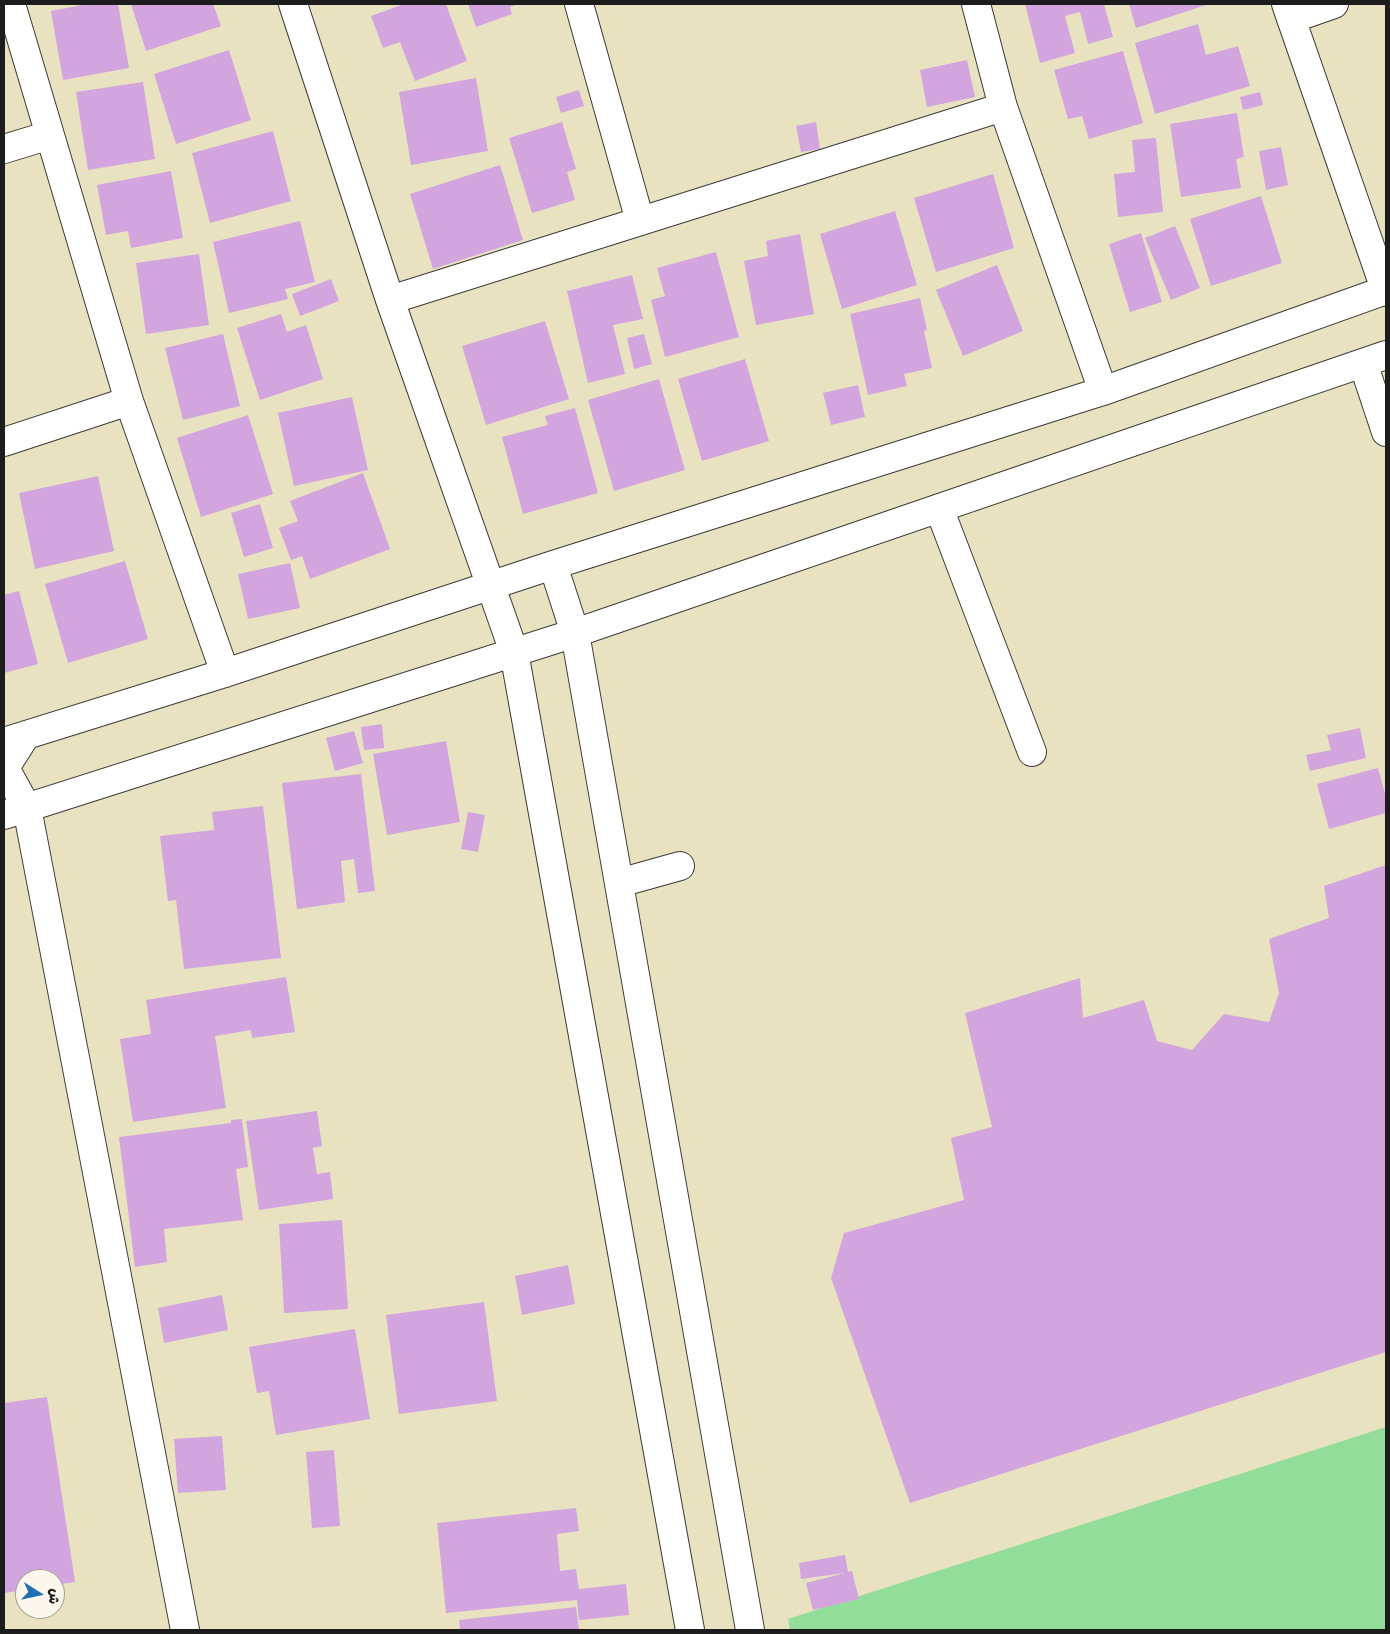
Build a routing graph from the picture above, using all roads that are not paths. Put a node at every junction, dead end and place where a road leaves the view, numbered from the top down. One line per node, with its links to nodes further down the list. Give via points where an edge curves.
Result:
1 (11, 4): 8 (street)
2 (293, 4): 12 (street)
3 (579, 4): 10 (street)
4 (976, 4): 7 (street)
5 (1334, 4): 6 (street)
6 (1288, 11): 11 (street)
7 (1004, 107): 10 (street); 14 (street)
8 (50, 135): 9 (street); 15 (street)
9 (4, 149)
10 (640, 221): 12 (street)
11 (1386, 291): 14 (street)
12 (390, 300): 20 (street)
13 (1375, 359): 16 (street); 18 (street)
14 (1103, 391): 19 (street)
15 (129, 400): 17 (street); 23 (street)
16 (1386, 432)
17 (4, 442)
18 (939, 508): 21 (street); 25 (street)
19 (553, 565): 20 (street); 21 (street)
20 (490, 585): 22 (street); 23 (street)
21 (575, 633): 22 (street); 28 (street)
22 (514, 652): 26 (street); 30 (street)
23 (225, 673): 24 (street)
24 (15, 739): 26 (street, via 5,768)
25 (1032, 752)
26 (15, 811): 29 (street)
27 (680, 866): 28 (street)
28 (619, 883): 31 (street)
29 (185, 1630)
30 (690, 1630)
31 (750, 1630)

